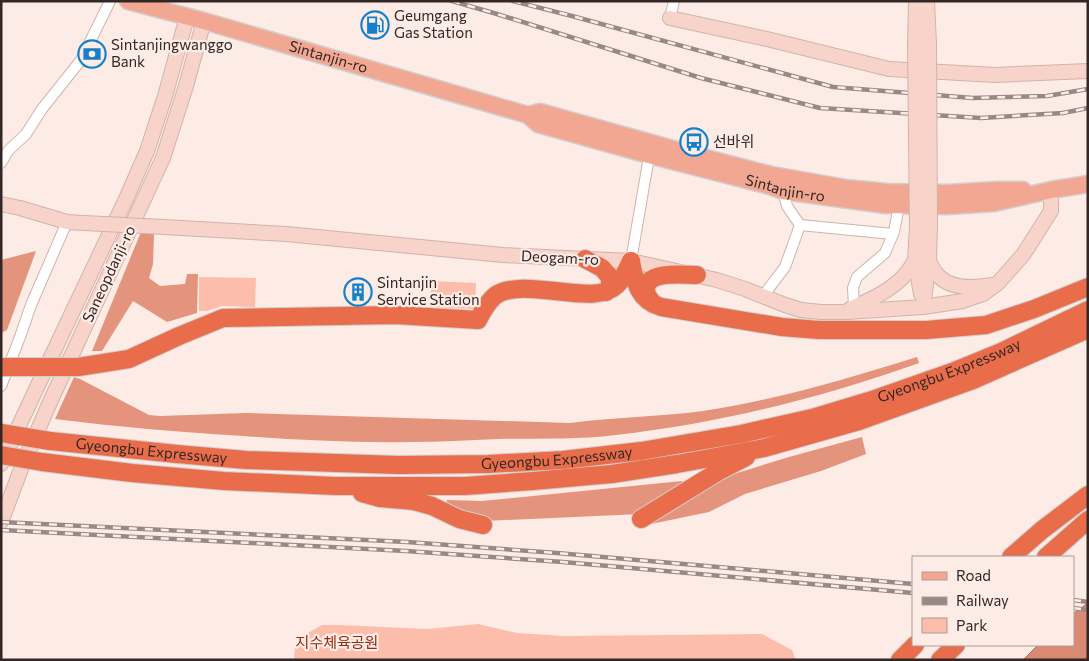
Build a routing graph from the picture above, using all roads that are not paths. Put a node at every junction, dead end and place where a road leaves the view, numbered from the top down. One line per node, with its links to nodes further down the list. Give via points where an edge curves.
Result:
1 (110, 1): 12 (street, via 81,60)
2 (128, 1): 6 (main road, Sintanjin-ro)
3 (674, 1): 7 (street)
4 (916, 1): 9 (street)
5 (927, 1): 9 (street)
6 (187, 17): 8 (main road, Sintanjin-ro); 39 (street, Saneopdanji-ro, via 147,151)
7 (670, 18): 10 (street, via 889,69 995,75)
8 (204, 21): 11 (main road, Sintanjin-ro, via 528,115 538,124); 44 (street, Saneopdanji-ro, via 163,158 51,400)
9 (922, 44): 22 (street, bridge)
10 (1088, 71)
11 (650, 149): 14 (main road, Sintanjin-ro, via 698,156 772,175 846,188 947,193); 15 (main road, Sintanjin-ro); 23 (street)
12 (1, 163)
13 (1088, 184): 14 (main road, Sintanjin-ro)
14 (1051, 190): 17 (main road, Sintanjin-ro, via 994,203); 25 (street, Deogam-ro, via 1051,211 1023,255)
15 (783, 191): 17 (main road, Sintanjin-ro); 19 (street, via 787,206)
16 (1, 204): 18 (street, Deogam-ro)
17 (899, 205): 20 (street)
18 (67, 222): 21 (street, Deogam-ro, bridge, via 286,234 504,255); 35 (street)
19 (800, 225): 20 (street); 28 (street, via 785,267)
20 (893, 234): 31 (street, via 885,253 857,277)
21 (585, 259): 23 (street, Deogam-ro); 27 (highway, via 602,268 610,277 610,287)
22 (922, 260): 25 (street, via 945,282 958,286); 30 (street); 31 (street, via 892,288)
23 (631, 261): 24 (street, Deogam-ro); 27 (highway, via 622,279); 29 (highway, via 641,294)
24 (697, 275): 28 (street, Deogam-ro); 29 (highway, via 670,274 651,279 646,292)
25 (998, 284): 30 (street, Deogam-ro, via 963,301)
26 (1088, 287): 29 (highway, via 986,325 926,330 782,327)
27 (606, 292): 34 (highway, bridge, via 508,291 496,296 478,320 395,314 223,318 129,359 78,367)
28 (763, 296): 31 (street, Deogam-ro, via 801,310)
29 (655, 306)
30 (923, 307): 31 (street, Deogam-ro)
31 (848, 310)
32 (1088, 310): 36 (highway, Gyeongbu Expressway, bridge, via 952,372 812,418 641,451 563,460 398,465 246,460 50,441)
33 (1088, 329): 37 (highway, Gyeongbu Expressway, via 973,380 859,421)
34 (1, 367)
35 (1, 386)
36 (1, 433)
37 (764, 448): 40 (highway, Gyeongbu Expressway, via 612,474 533,482 465,486); 42 (highway, via 719,470)
38 (1, 455): 40 (highway, Gyeongbu Expressway, bridge, via 132,473)
39 (1, 464)
40 (335, 486): 45 (highway, via 380,498 414,501)
41 (1088, 495): 46 (highway)
42 (641, 519)
43 (1088, 520): 47 (highway)
44 (1, 522)
45 (483, 525)
46 (1012, 556)
47 (1047, 556)
48 (914, 646): 50 (highway)
49 (955, 646): 51 (highway)
50 (900, 660)
51 (940, 660)

